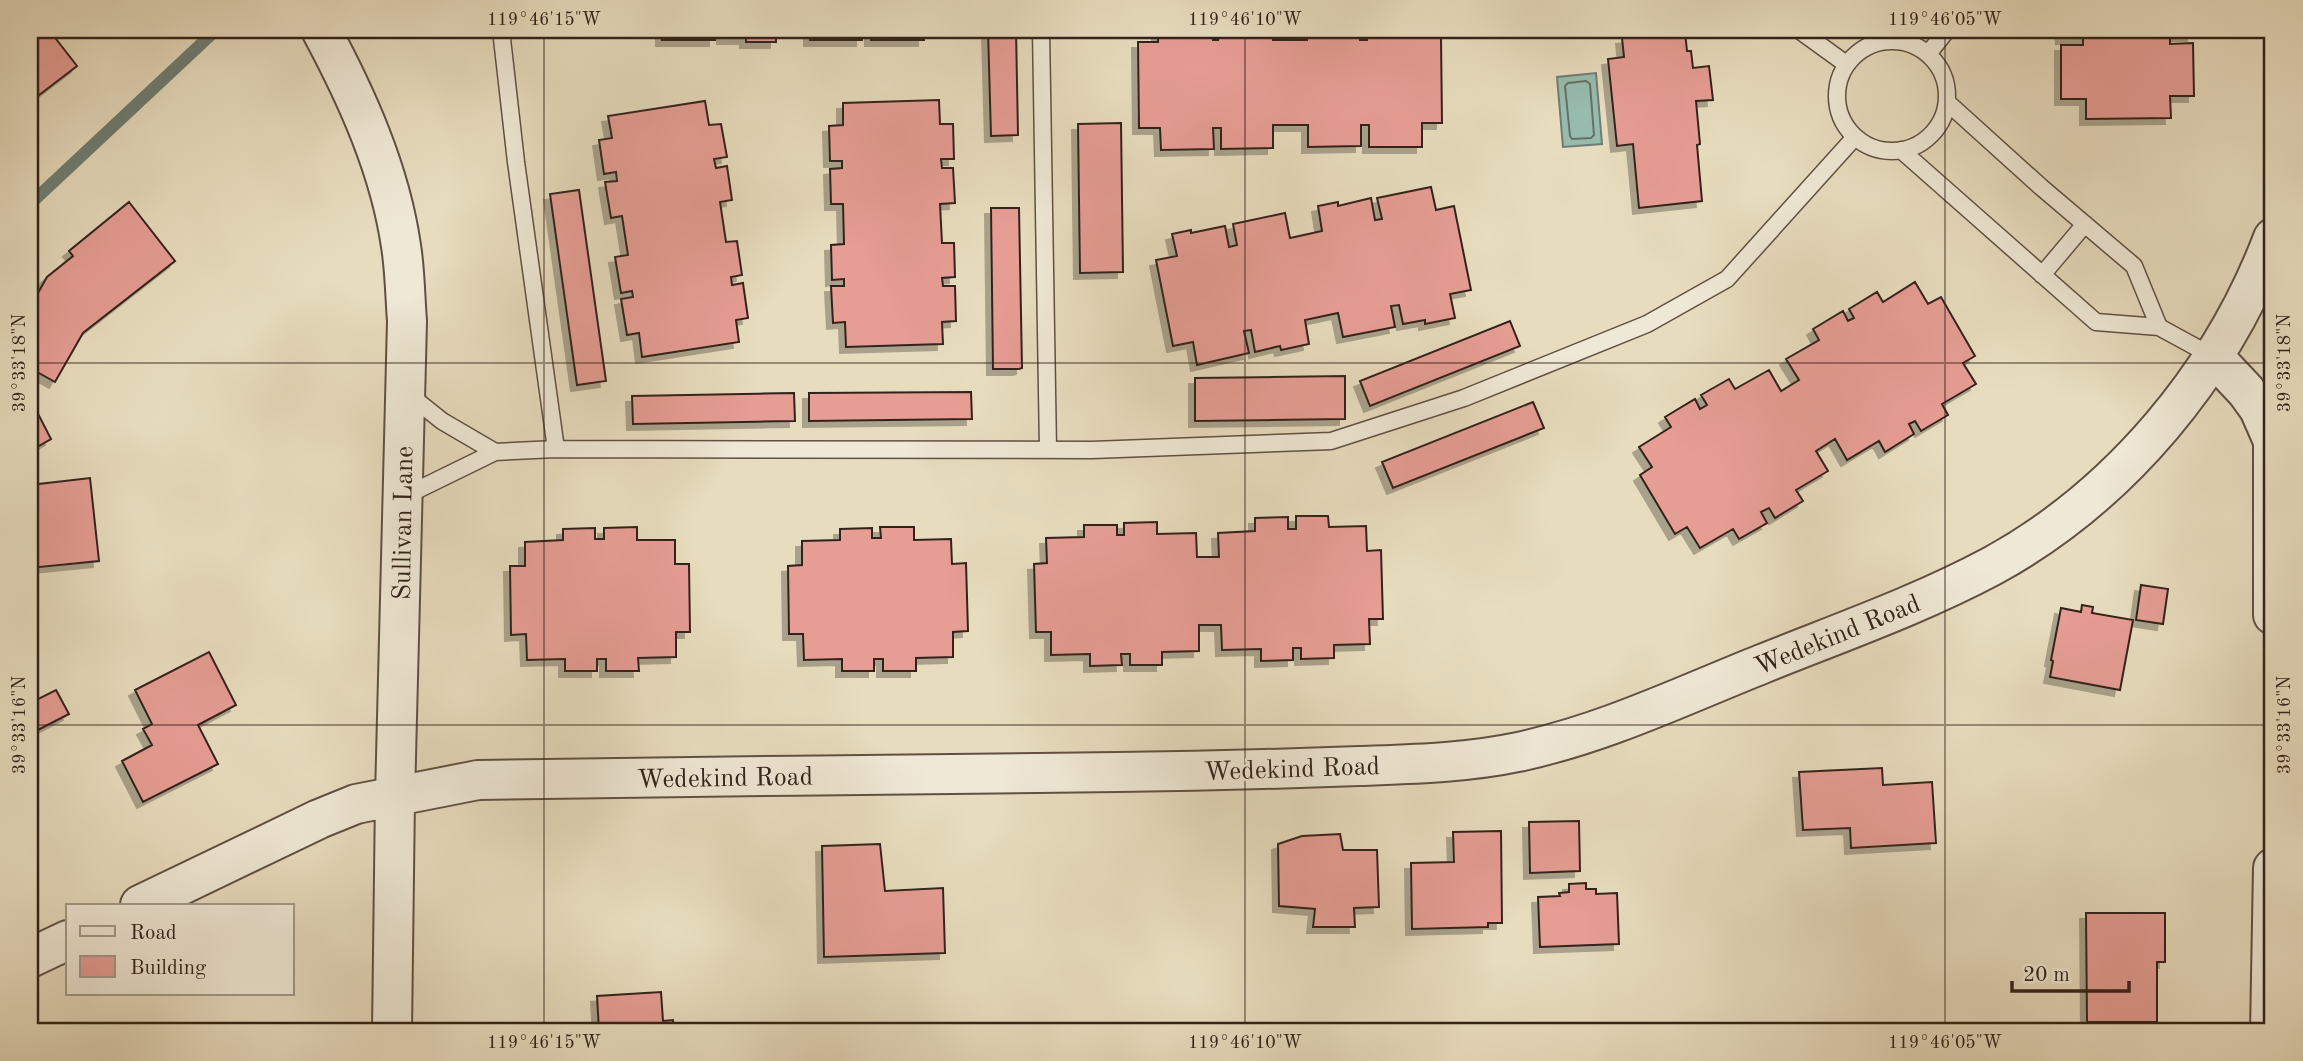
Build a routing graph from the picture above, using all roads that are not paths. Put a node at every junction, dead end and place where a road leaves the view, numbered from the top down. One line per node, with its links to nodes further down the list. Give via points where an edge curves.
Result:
1 (321, 30): 16 (street, Sullivan Lane, via 348,80 387,179 401,246 407,321)
2 (501, 30): 18 (lane)
3 (1041, 30): 19 (lane)
4 (1799, 30): 7 (lane)
5 (1947, 30): 6 (lane)
6 (1928, 54): 7 (lane, via 1913,44 1876,42); 8 (lane, via 1945,76)
7 (1846, 64): 9 (lane, via 1839,78 1838,111)
8 (1948, 103): 10 (lane, via 1937,130); 11 (lane)
9 (1855, 137): 10 (lane, via 1877,149); 19 (lane, via 1727,279 1647,324 1464,398 1331,441)
10 (1901, 150): 13 (lane)
11 (2085, 224): 13 (lane); 14 (lane, via 2134,265)
12 (2273, 238): 15 (street, Wedekind Road, via 2261,271)
13 (2042, 275): 14 (lane, via 2096,322)
14 (2159, 327): 15 (lane)
15 (2214, 357): 17 (street, via 2246,391); 23 (street, Wedekind Road, via 2171,415 2117,473 2059,522 1996,564 1929,597 1599,730 1517,752 1434,763 1273,770 478,780)
16 (405, 392): 20 (lane); 21 (street, Sullivan Lane)
17 (2273, 443): 22 (street)
18 (556, 449): 19 (lane); 20 (lane)
19 (1048, 450)
20 (495, 453): 21 (lane)
21 (402, 497): 23 (street, Sullivan Lane)
22 (2273, 615)
23 (395, 797): 25 (street, Wedekind Road, via 356,804 319,819); 28 (street, Sullivan Lane)
24 (2273, 868): 29 (street)
25 (142, 904)
26 (66, 941): 27 (street)
27 (30, 958)
28 (393, 1031)
29 (2270, 1031)

